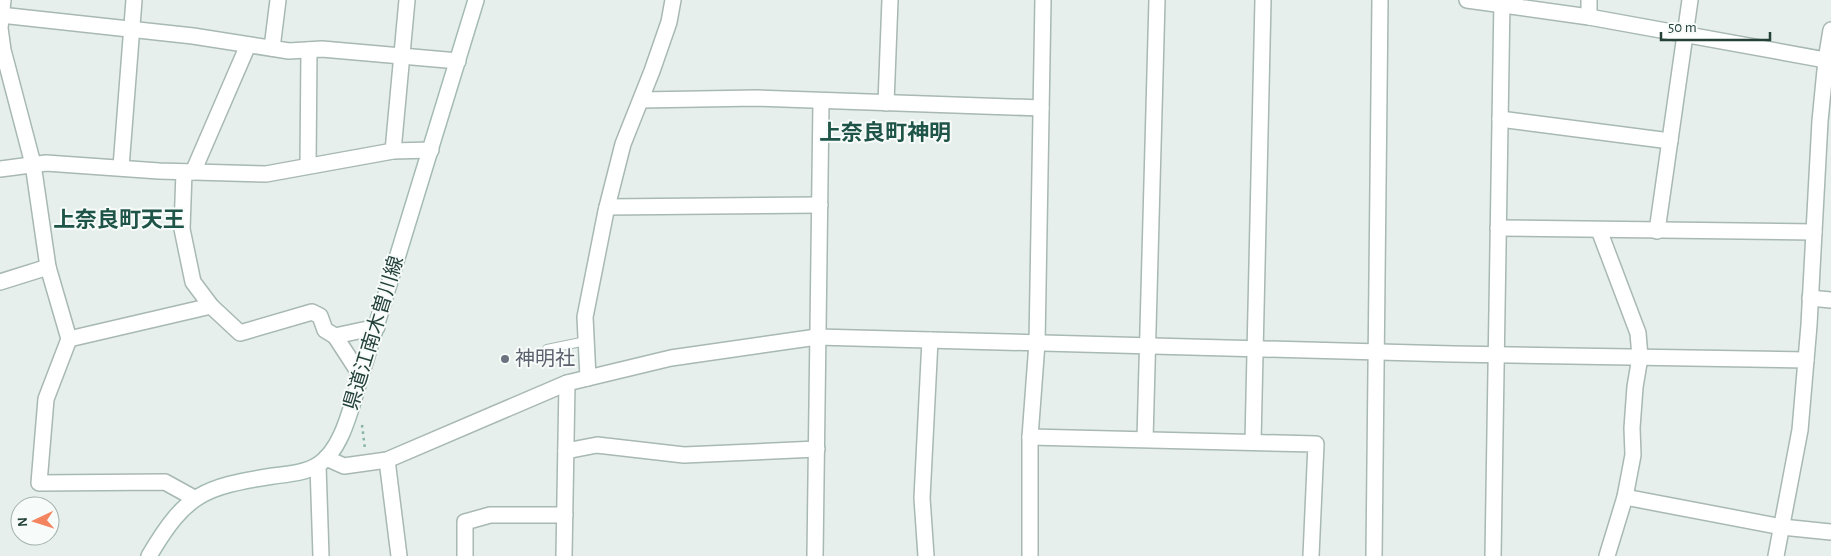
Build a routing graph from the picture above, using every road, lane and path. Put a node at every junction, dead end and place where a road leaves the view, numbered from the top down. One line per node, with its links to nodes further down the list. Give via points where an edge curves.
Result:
1 (134, 0): 17 (street)
2 (278, 0): 21 (street)
3 (407, 0): 23 (street)
4 (476, 0): 25 (street, 県道江南木曽川線)
5 (673, 0): 26 (street, via 669,22)
6 (890, 0): 28 (street)
7 (1043, 0): 29 (street)
8 (1157, 0): 57 (street)
9 (1263, 0): 59 (street)
10 (1380, 0): 60 (street)
11 (1467, 0): 14 (street)
12 (1589, 0): 16 (street)
13 (1690, 0): 19 (street)
14 (1502, 2): 16 (street); 30 (street)
15 (2, 10): 17 (street); 34 (street, via 3,50)
16 (1588, 17): 19 (street)
17 (130, 29): 20 (street); 36 (street)
18 (1831, 30): 24 (street)
19 (1685, 34): 24 (street); 31 (street)
20 (248, 45): 21 (street); 38 (street)
21 (272, 48): 22 (street)
22 (309, 50): 23 (street); 35 (street)
23 (401, 54): 25 (street); 33 (street)
24 (1828, 60): 44 (street)
25 (458, 61): 32 (street, 県道江南木曽川線)
26 (641, 100): 27 (street, via 757,98); 40 (street, via 623,144)
27 (822, 102): 28 (street); 39 (street)
28 (886, 104): 29 (street)
29 (1041, 108): 56 (street)
30 (1500, 119): 31 (street); 41 (street)
31 (1670, 141): 43 (street)
32 (431, 150): 33 (street); 50 (street, 県道江南木曽川線)
33 (393, 152): 35 (street)
34 (33, 164): 36 (street); 37 (street); 45 (street)
35 (308, 165): 38 (street, via 266,174)
36 (121, 168): 38 (street)
37 (0, 169)
38 (189, 172): 49 (street, via 182,229 194,282)
39 (820, 205): 40 (street); 52 (street)
40 (607, 207): 55 (street, via 585,317)
41 (1498, 228): 42 (street); 61 (street)
42 (1599, 230): 43 (street); 62 (street, via 1638,333)
43 (1657, 231): 44 (street)
44 (1814, 232): 47 (street)
45 (48, 268): 46 (street); 53 (street)
46 (0, 282)
47 (1810, 298): 48 (street); 63 (street)
48 (1831, 300)
49 (211, 306): 51 (street, via 240,334 312,312 320,316 325,330); 53 (street)
50 (377, 327): 51 (street); 64 (street, 県道江南木曽川線)
51 (335, 336): 64 (street)
52 (817, 337): 54 (street); 65 (street, via 671,358); 70 (street)
53 (70, 339): 75 (street, via 46,399 39,483 165,482)
54 (930, 340): 56 (street); 85 (street, via 922,498)
55 (586, 341): 58 (lane); 65 (street)
56 (1037, 343): 57 (street); 67 (street)
57 (1147, 345): 59 (street); 68 (street)
58 (547, 348)
59 (1255, 348): 60 (street); 69 (street)
60 (1376, 352): 61 (street); 88 (street)
61 (1497, 355): 62 (street); 89 (street)
62 (1640, 357): 63 (street); 74 (street, via 1633,412 1633,455)
63 (1806, 360): 77 (street, via 1800,430)
64 (361, 376): 73 (street, 県道江南木曽川線, via 342,432)
65 (588, 378): 66 (street)
66 (567, 383): 71 (street); 72 (street)
67 (1030, 437): 68 (street); 86 (street)
68 (1145, 439): 69 (street)
69 (1253, 442): 87 (street, via 1316,444)
70 (817, 449): 71 (street, via 684,455 597,445); 84 (street)
71 (566, 451): 76 (street)
72 (387, 460): 73 (street, via 344,466); 81 (street)
73 (322, 462): 75 (street, via 303,471 229,483); 80 (street)
74 (1625, 497): 77 (street); 90 (street)
75 (194, 498): 79 (street, via 162,534)
76 (565, 515): 82 (street, via 490,515 465,522); 83 (street)
77 (1782, 528): 78 (street); 91 (street)
78 (1831, 532)
79 (149, 556)
80 (321, 556)
81 (399, 556)
82 (465, 556)
83 (564, 556)
84 (815, 556)
85 (926, 556)
86 (1030, 556)
87 (1311, 556)
88 (1374, 556)
89 (1493, 556)
90 (1607, 556)
91 (1776, 556)

